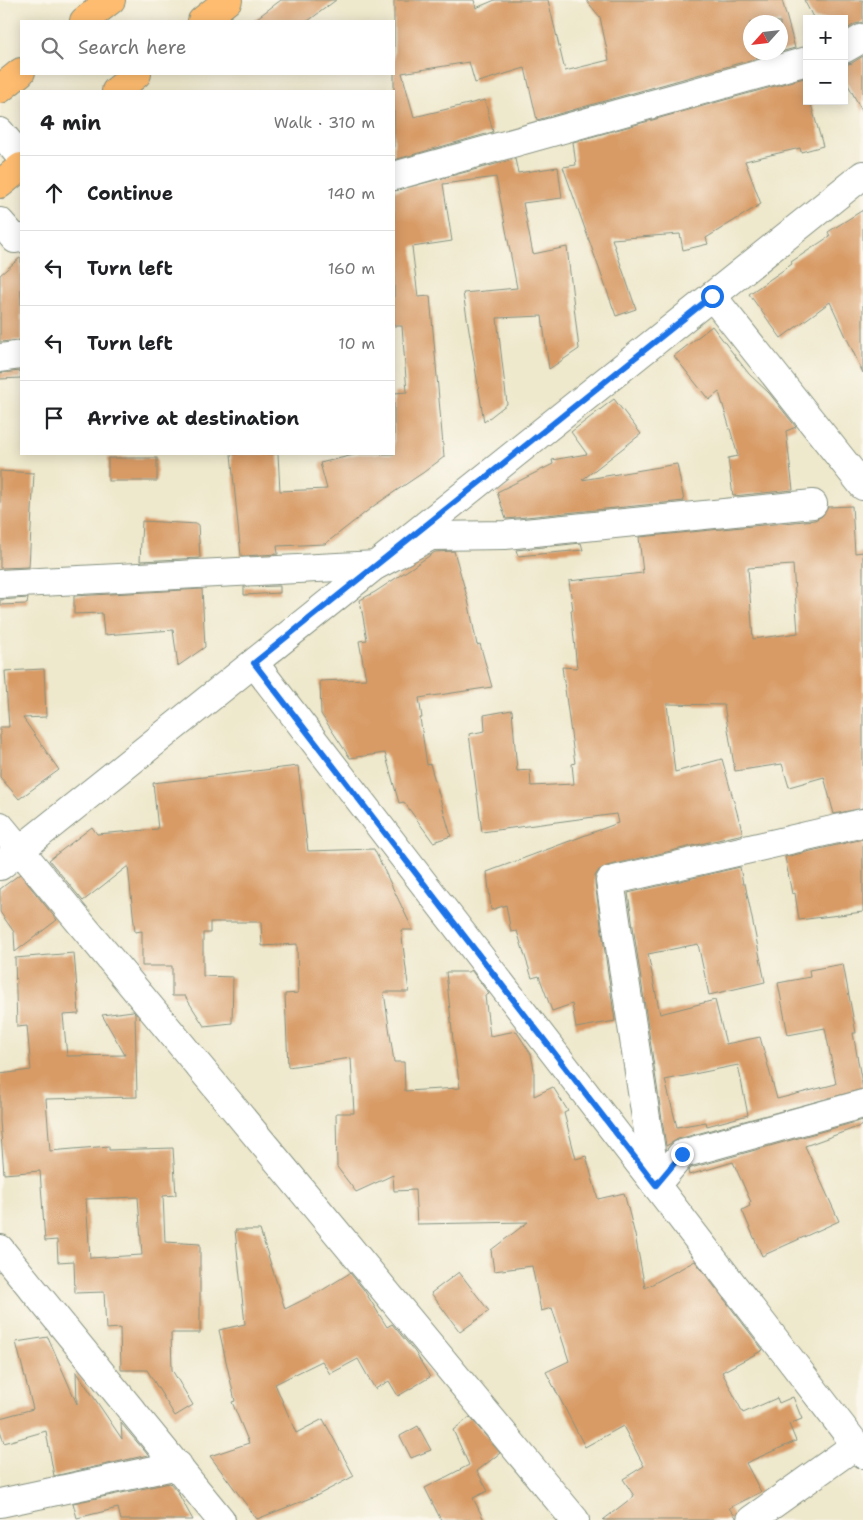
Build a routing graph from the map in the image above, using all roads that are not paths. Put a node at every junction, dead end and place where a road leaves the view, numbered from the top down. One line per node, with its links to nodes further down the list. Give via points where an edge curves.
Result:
1 (110, 0): 3 (main road)
2 (228, 0): 4 (main road)
3 (85, 20)
4 (203, 20)
5 (863, 38): 6 (street)
6 (848, 47)
7 (803, 61): 16 (street)
8 (20, 73): 10 (main road)
9 (136, 75): 11 (main road)
10 (0, 89)
11 (117, 90)
12 (0, 132): 13 (street)
13 (20, 156)
14 (20, 169): 17 (main road)
15 (863, 175): 20 (street)
16 (395, 176)
17 (0, 184)
18 (0, 222): 19 (street, via 15,239)
19 (20, 238)
20 (712, 296): 23 (street); 25 (street)
21 (20, 355): 22 (street)
22 (0, 358)
23 (863, 486)
24 (813, 504): 25 (street, via 505,535 431,536)
25 (377, 564): 26 (street); 27 (street)
26 (0, 584)
27 (254, 663): 30 (street); 32 (street)
28 (863, 823): 32 (street, via 610,881)
29 (0, 826): 30 (street)
30 (10, 858): 38 (street)
31 (863, 1104): 32 (street, via 682,1154)
32 (656, 1185): 34 (street)
33 (0, 1248): 35 (street)
34 (859, 1449): 39 (street)
35 (178, 1465): 36 (street); 37 (street)
36 (0, 1503)
37 (221, 1520)
38 (575, 1520)
39 (751, 1520)

